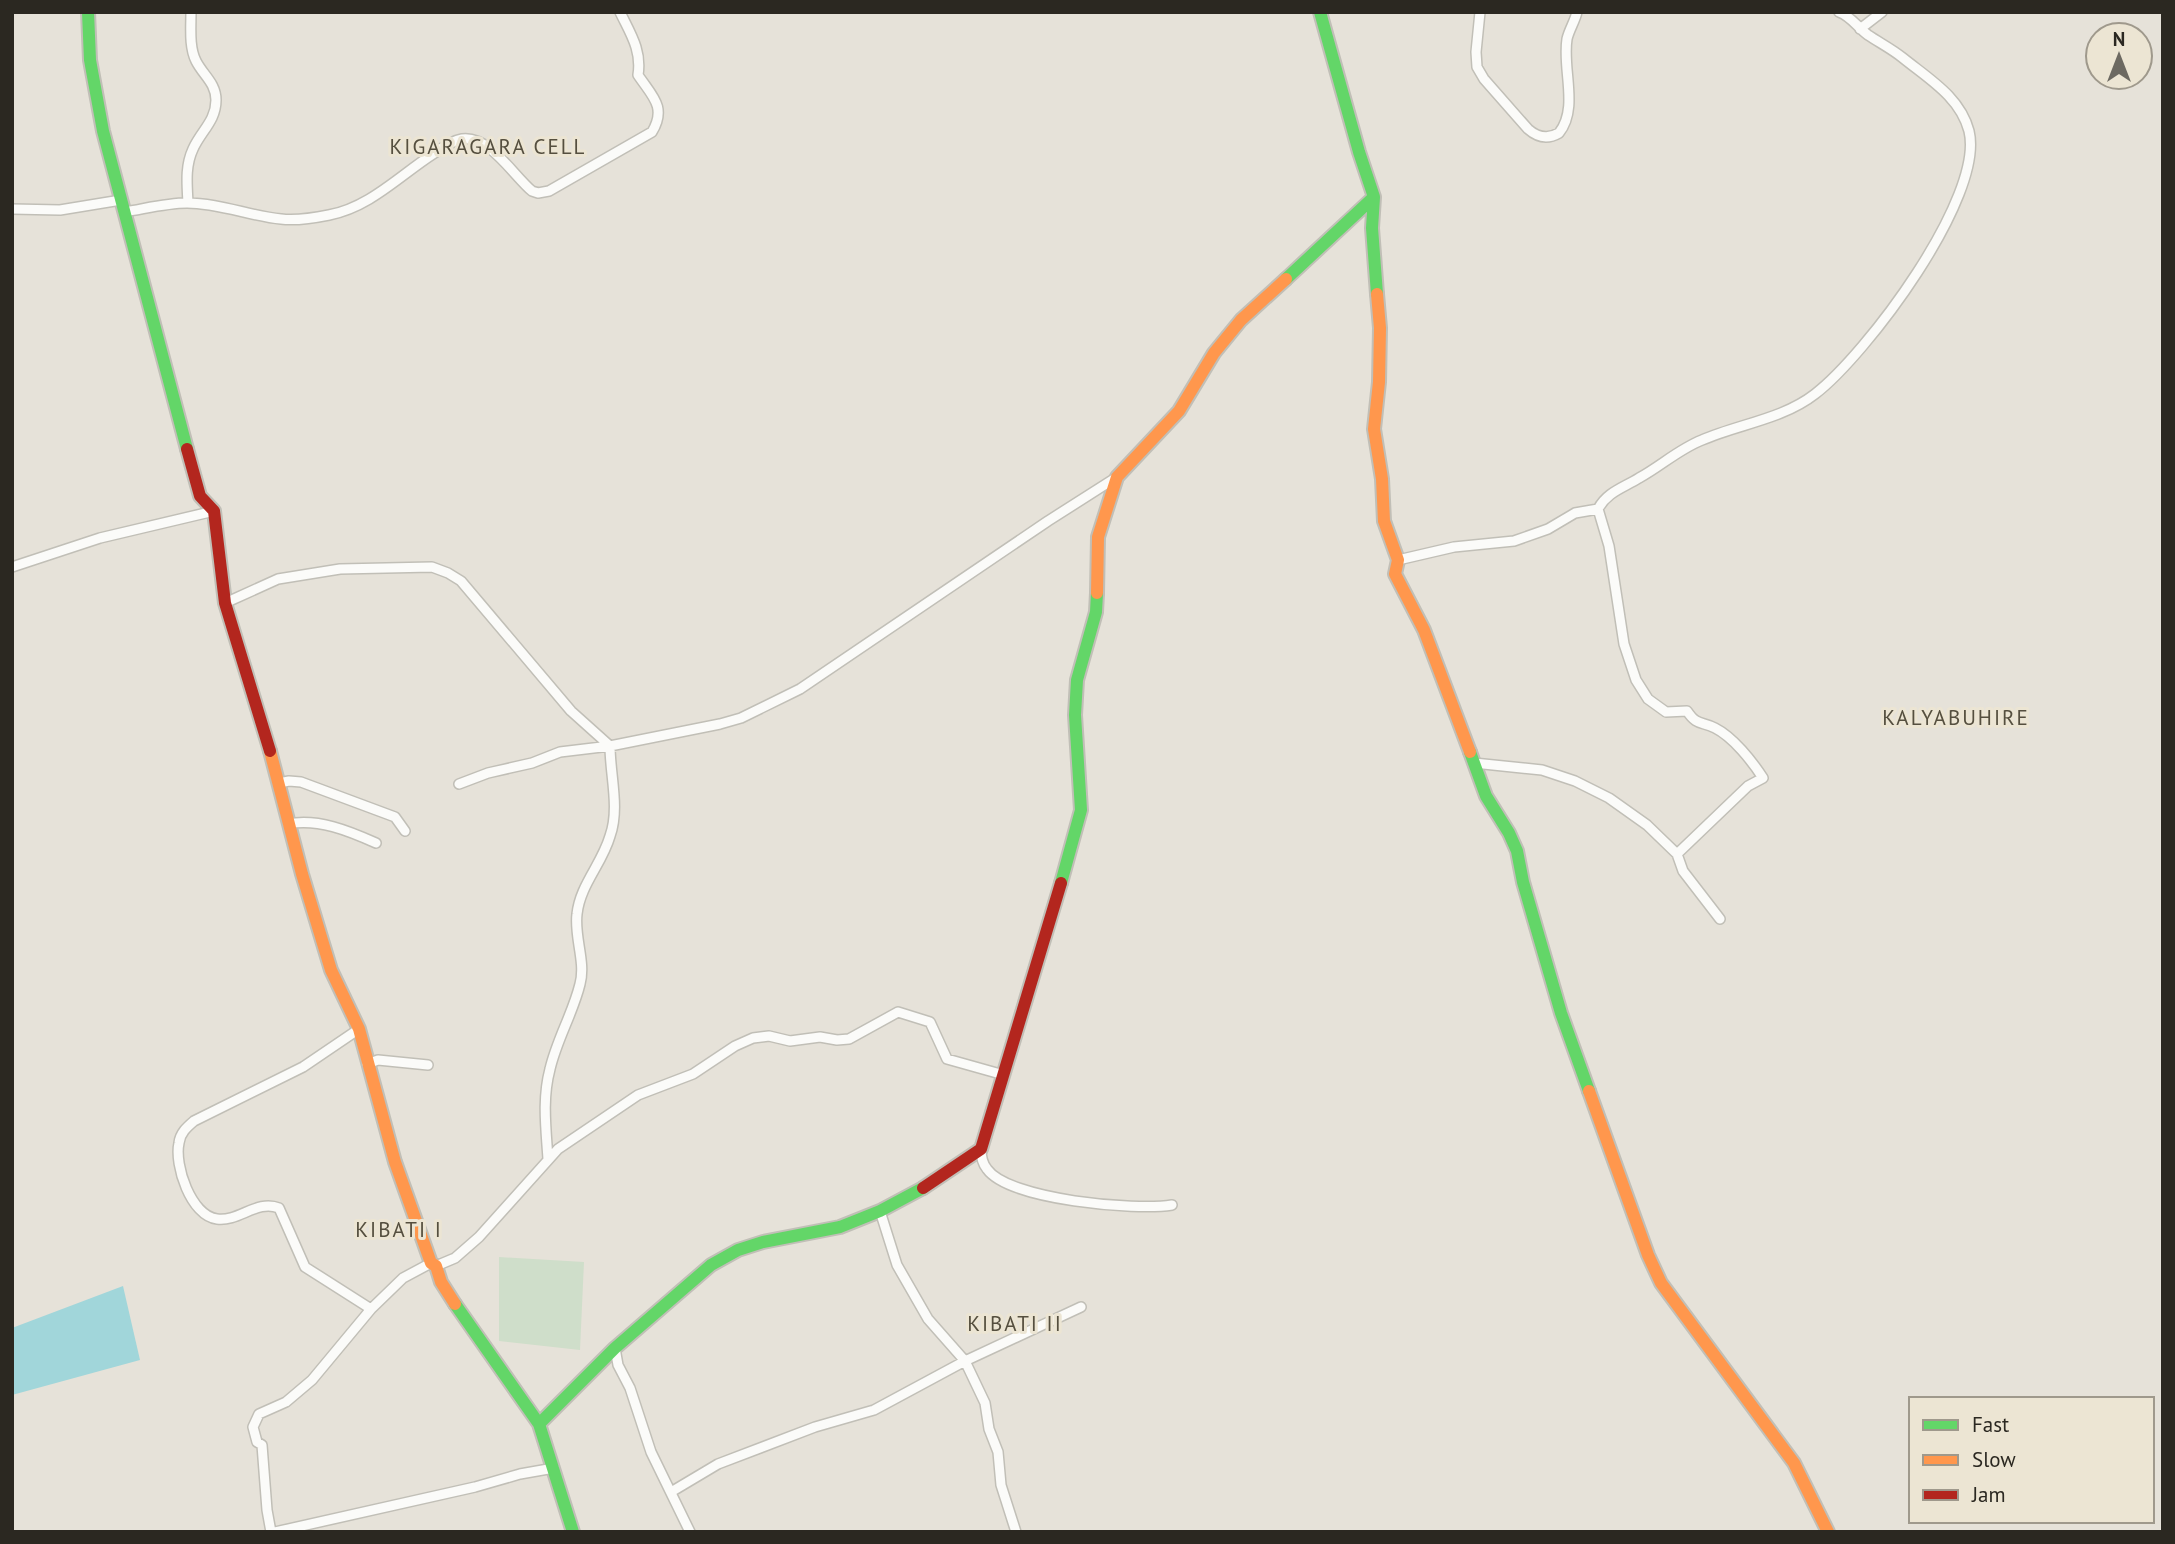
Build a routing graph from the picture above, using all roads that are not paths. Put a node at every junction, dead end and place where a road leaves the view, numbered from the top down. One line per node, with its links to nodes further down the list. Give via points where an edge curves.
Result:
1 (88, 12): 12 (street, via 91,75)
2 (191, 12): 11 (street, via 192,51 214,87 216,100 213,119 189,160)
3 (620, 12): 11 (street, via 637,46 638,75 659,106 657,124 652,132 549,191 532,191 486,144 462,139 410,169 374,197 330,215 284,220)
4 (1320, 12): 10 (street)
5 (1480, 12): 6 (street, via 1476,52 1480,73 1528,129 1544,138 1559,133 1567,118 1567,35)
6 (1577, 12)
7 (1882, 12): 9 (street)
8 (1842, 13): 9 (street)
9 (1860, 29): 15 (street, via 1948,93 1969,130 1972,148 1960,194 1924,266 1862,345 1815,395 1792,409 1675,454 1604,497)
10 (1374, 197): 14 (street, via 1241,320 1179,411); 17 (street, via 1380,328 1374,429 1384,521)
11 (188, 203): 12 (street)
12 (122, 206): 13 (street); 16 (street, via 200,496)
13 (12, 209)
14 (1117, 477): 20 (street, via 800,689 741,718); 32 (street, via 1098,537 1096,612 1077,680 1081,810)
15 (1598, 509): 17 (street, via 1575,513 1514,541 1454,547); 27 (street, via 1609,546 1624,644 1636,680 1648,699 1666,712 1687,711 1694,722 1716,728 1763,778 1748,786)
16 (214, 511): 18 (street, via 100,538); 19 (street)
17 (1398, 561): 21 (street, via 1395,574 1424,630)
18 (12, 567)
19 (225, 603): 20 (street, via 303,573 432,567 461,581 571,711); 22 (street)
20 (610, 746): 23 (street, via 560,752); 34 (street, via 613,824 578,908 582,979 547,1083)
21 (1474, 763): 27 (street, via 1526,767 1575,781 1626,808); 51 (street, via 1486,796 1517,851 1561,1013 1648,1255 1661,1283 1794,1463)
22 (279, 783): 24 (street); 25 (street, via 301,782 395,817)
23 (459, 784)
24 (288, 824): 26 (street, via 315,823); 29 (street, via 331,970)
25 (405, 831)
26 (376, 843)
27 (1677, 854): 28 (street, via 1689,880)
28 (1720, 919)
29 (359, 1028): 30 (street); 39 (street, via 303,1066 194,1121 184,1130 178,1156 186,1188 209,1217 232,1219 259,1207 279,1208 305,1267)
30 (367, 1064): 31 (street, via 377,1060); 37 (street, via 395,1162)
31 (428, 1066)
32 (1004, 1075): 33 (street); 34 (street, via 947,1059 930,1022 898,1012 849,1039 753,1038 693,1074 638,1095)
33 (981, 1149): 35 (street, via 988,1171 1012,1186 1068,1201); 36 (street)
34 (548, 1159): 37 (street, via 479,1237 455,1258)
35 (1172, 1205)
36 (880, 1211): 40 (street, via 840,1227 738,1250 711,1265); 41 (street, via 897,1265 928,1319)
37 (434, 1265): 39 (street, via 403,1278); 42 (street, via 457,1308)
38 (1081, 1307): 41 (street)
39 (371, 1309): 47 (street, via 313,1380 286,1402 259,1413 253,1427 262,1446)
40 (615, 1348): 42 (street); 44 (street)
41 (965, 1361): 45 (street, via 874,1410 747,1452); 50 (street, via 985,1403)
42 (539, 1424): 43 (street)
43 (554, 1468): 47 (street); 48 (street)
44 (663, 1479): 45 (street); 46 (street)
45 (682, 1484): 46 (street)
46 (671, 1492): 49 (street)
47 (273, 1532)
48 (573, 1532)
49 (690, 1532)
50 (1016, 1532)
51 (1828, 1532)

